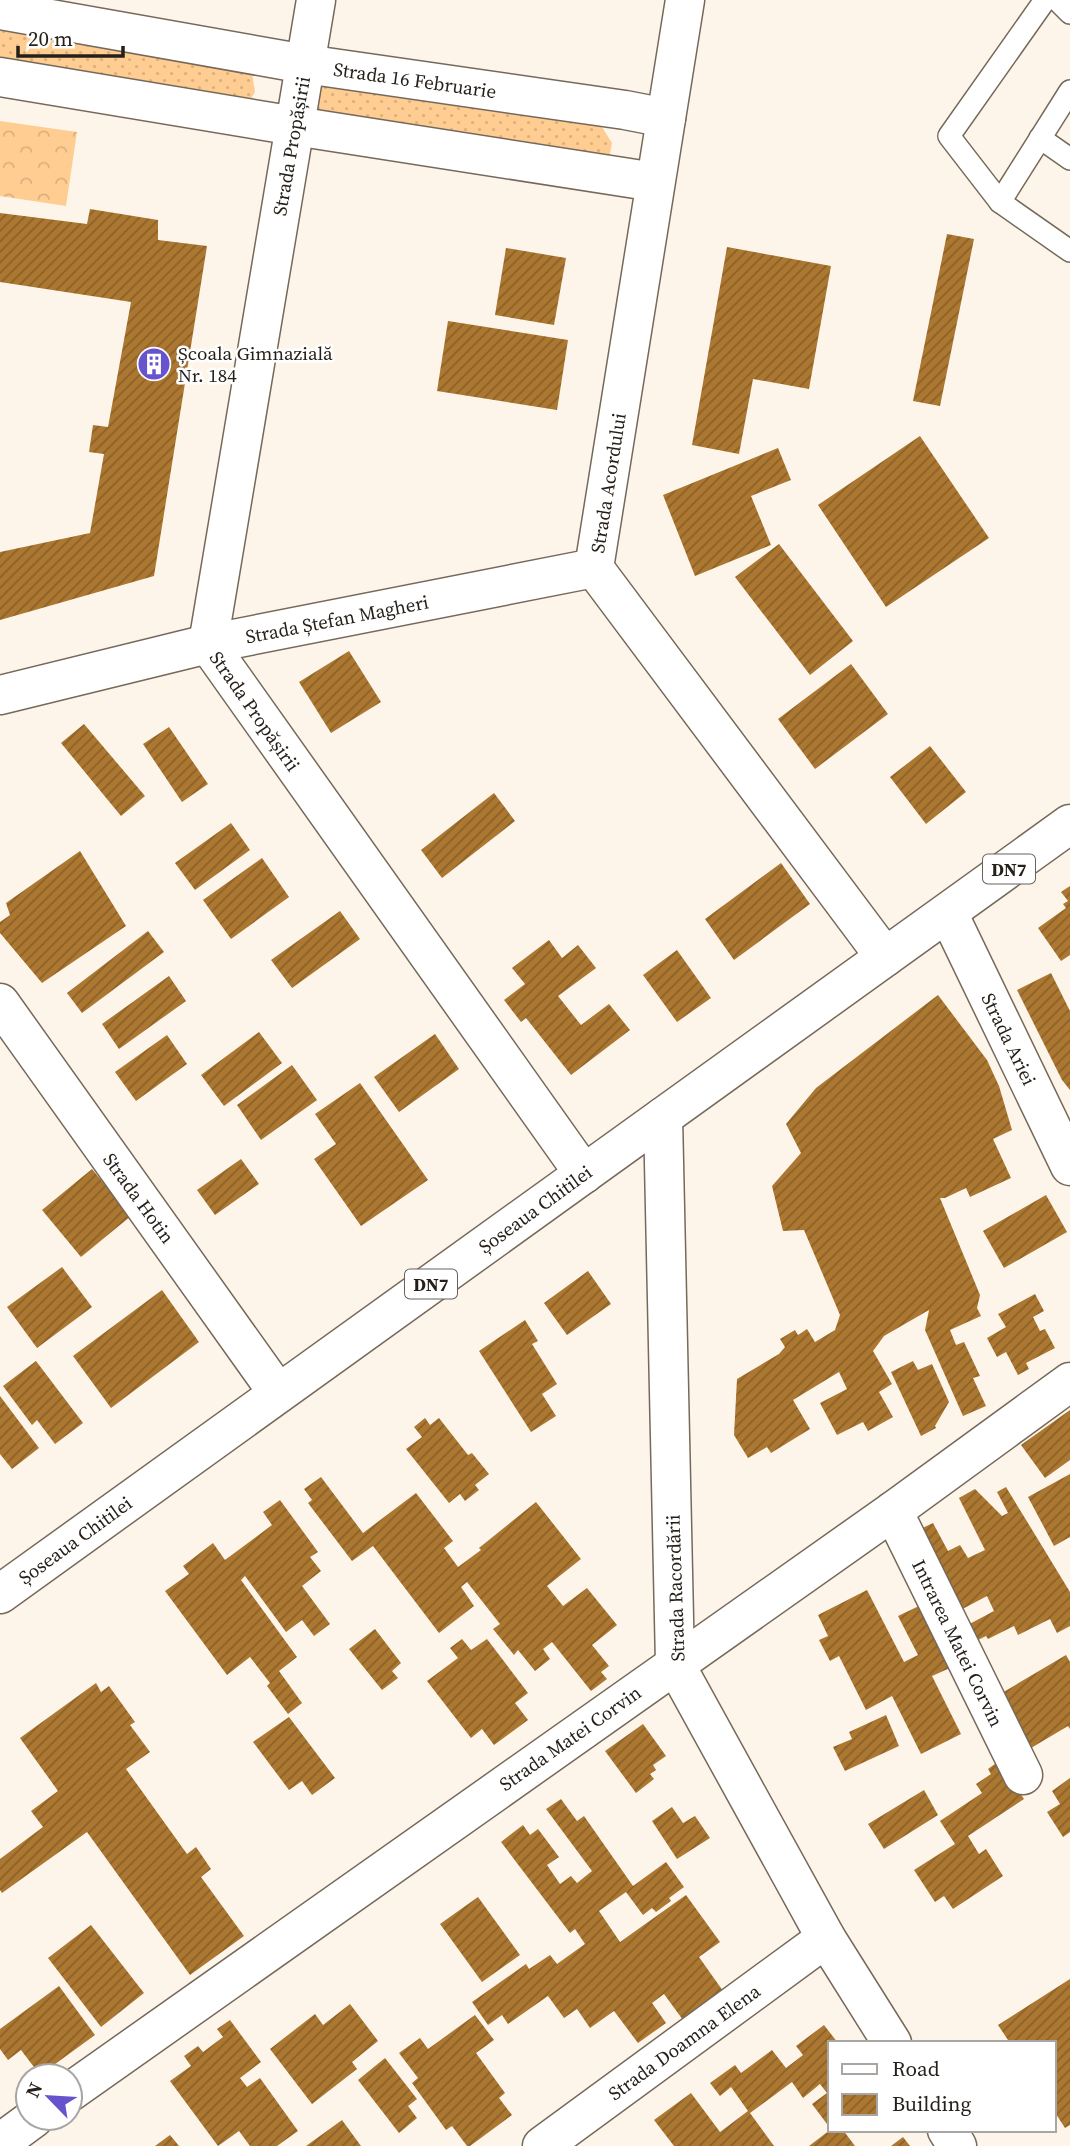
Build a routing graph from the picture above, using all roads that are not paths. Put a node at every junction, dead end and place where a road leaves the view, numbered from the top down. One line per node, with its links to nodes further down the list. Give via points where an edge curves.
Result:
1 (316, 0): 7 (street, Strada Propășirii)
2 (685, 0): 10 (street, Strada Acordului)
3 (1045, 0): 15 (lane, via 949,136)
4 (1057, 0): 6 (lane)
5 (0, 10): 7 (street, Strada 16 Februarie)
6 (1070, 13)
7 (305, 64): 10 (street, Strada 16 Februarie); 11 (street, Strada Propășirii)
8 (0, 77): 11 (street)
9 (1070, 91): 12 (lane)
10 (666, 118): 14 (street, Strada Acordului)
11 (295, 126): 14 (street); 18 (street, Strada Propășirii)
12 (1040, 138): 13 (lane); 15 (lane)
13 (1070, 159)
14 (655, 182): 17 (street, Strada Acordului)
15 (1000, 202): 16 (lane)
16 (1070, 251)
17 (594, 568): 18 (street, Strada Ștefan Magheri); 22 (street, Strada Acordului)
18 (208, 644): 19 (street, Strada Ștefan Magheri); 26 (street, Strada Propășirii)
19 (0, 695)
20 (1070, 824): 21 (street, Șoseaua Chitilei / DN7)
21 (948, 913): 22 (street, Șoseaua Chitilei / DN7); 25 (street, Strada Ariei)
22 (885, 957): 24 (street, Șoseaua Chitilei / DN7)
23 (0, 1003): 28 (street, Strada Hotin)
24 (663, 1117): 26 (street, Șoseaua Chitilei / DN7); 31 (street, Strada Racordării)
25 (1070, 1166)
26 (584, 1174): 28 (street, Șoseaua Chitilei / DN7)
27 (1070, 1382): 29 (street, Strada Matei Corvin)
28 (278, 1393): 30 (street, Șoseaua Chitilei / DN7)
29 (893, 1511): 31 (street, Strada Matei Corvin); 32 (street, Intrarea Matei Corvin)
30 (0, 1594)
31 (675, 1664): 33 (street, Strada Racordării); 35 (street, Strada Matei Corvin)
32 (1023, 1775)
33 (826, 1938): 34 (street, Strada Racordării); 36 (street, Strada Doamna Elena)
34 (891, 2041)
35 (84, 2082)
36 (542, 2146)

